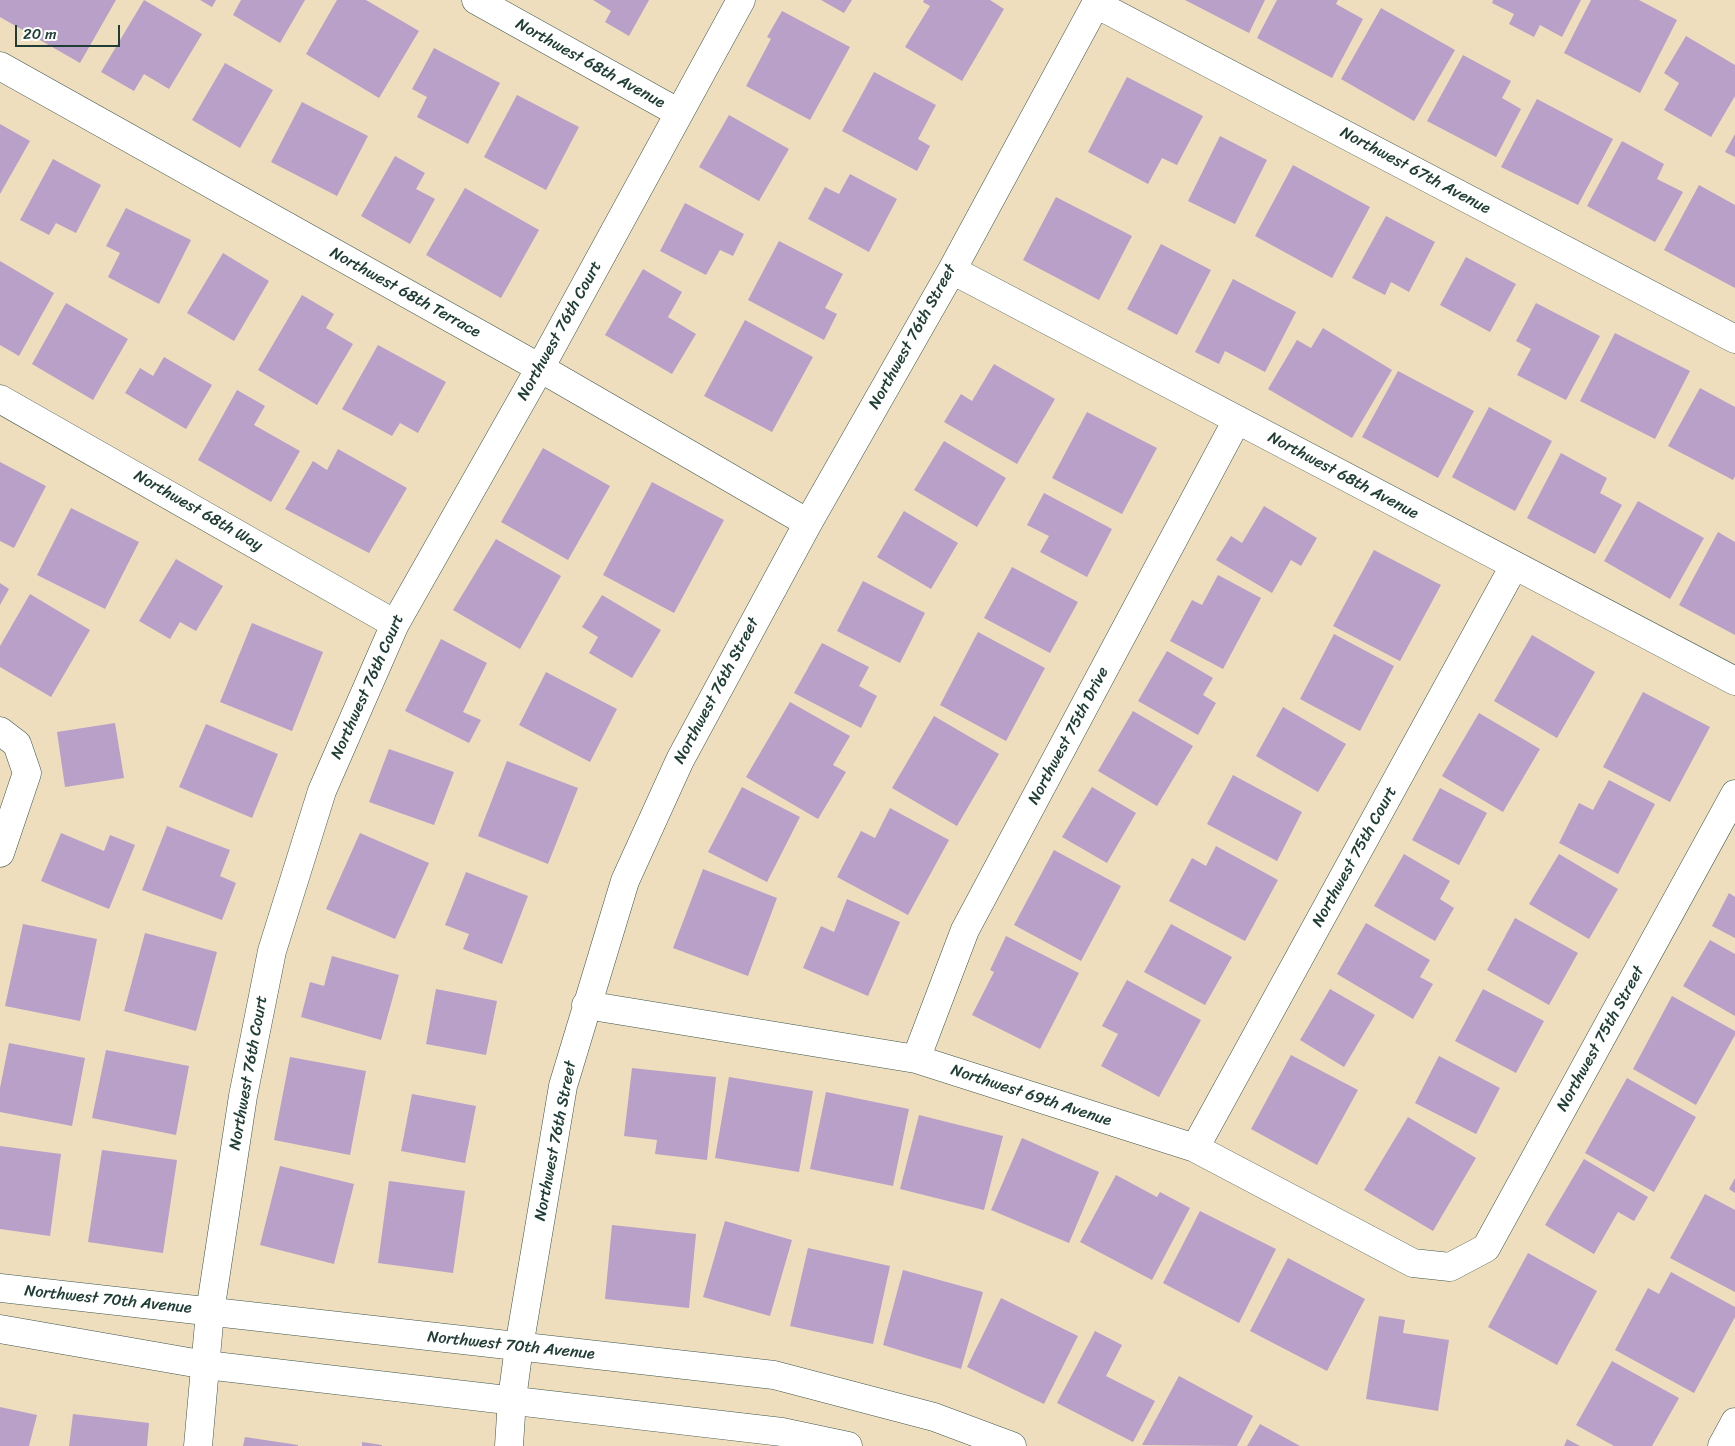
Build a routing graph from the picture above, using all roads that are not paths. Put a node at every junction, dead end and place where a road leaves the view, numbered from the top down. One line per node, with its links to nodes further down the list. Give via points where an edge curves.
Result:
1 (476, 0): 5 (street, Northwest 68th Avenue)
2 (741, 0): 5 (street, Northwest 76th Court)
3 (1097, 2): 6 (street, Northwest 76th Street); 7 (street, Northwest 67th Avenue)
4 (0, 66): 8 (street, Northwest 68th Terrace)
5 (679, 112): 8 (street, Northwest 76th Court)
6 (952, 270): 10 (street, Northwest 68th Avenue); 11 (street, Northwest 76th Street)
7 (1735, 339)
8 (540, 368): 11 (street, Northwest 68th Terrace); 13 (street, Northwest 76th Court)
9 (0, 399): 13 (street, Northwest 68th Way)
10 (1238, 420): 12 (street, Northwest 68th Avenue); 19 (street, Northwest 75th Drive, via 965,930)
11 (808, 523): 18 (street, Northwest 76th Street, via 680,760 625,881)
12 (1514, 566): 14 (street, Northwest 68th Avenue); 20 (street, Northwest 75th Court)
13 (395, 624): 23 (street, Northwest 76th Court, via 322,791 272,951 243,1096)
14 (1735, 681)
15 (8, 737): 17 (street, via 27,773)
16 (1735, 794): 21 (street, Northwest 75th Street, via 1486,1248)
17 (0, 853)
18 (586, 1005): 19 (street, Northwest 69th Avenue); 25 (street, Northwest 76th Street, via 563,1086)
19 (916, 1059): 20 (street, Northwest 69th Avenue)
20 (1195, 1148): 21 (street, Northwest 69th Avenue, via 1414,1263)
21 (1450, 1267)
22 (0, 1288): 23 (street, Northwest 70th Avenue)
23 (210, 1312): 25 (street, Northwest 70th Avenue); 26 (street, Northwest 76th Court)
24 (0, 1329): 26 (street)
25 (519, 1347): 27 (street, Northwest 76th Street); 32 (street, Northwest 70th Avenue, via 774,1375 934,1417)
26 (206, 1365): 27 (street); 29 (street, Northwest 76th Court)
27 (512, 1399): 30 (street, Northwest 76th Street); 31 (street, via 782,1432)
28 (1735, 1422): 33 (street)
29 (198, 1446)
30 (509, 1446)
31 (848, 1446)
32 (1012, 1446)
33 (1722, 1446)

